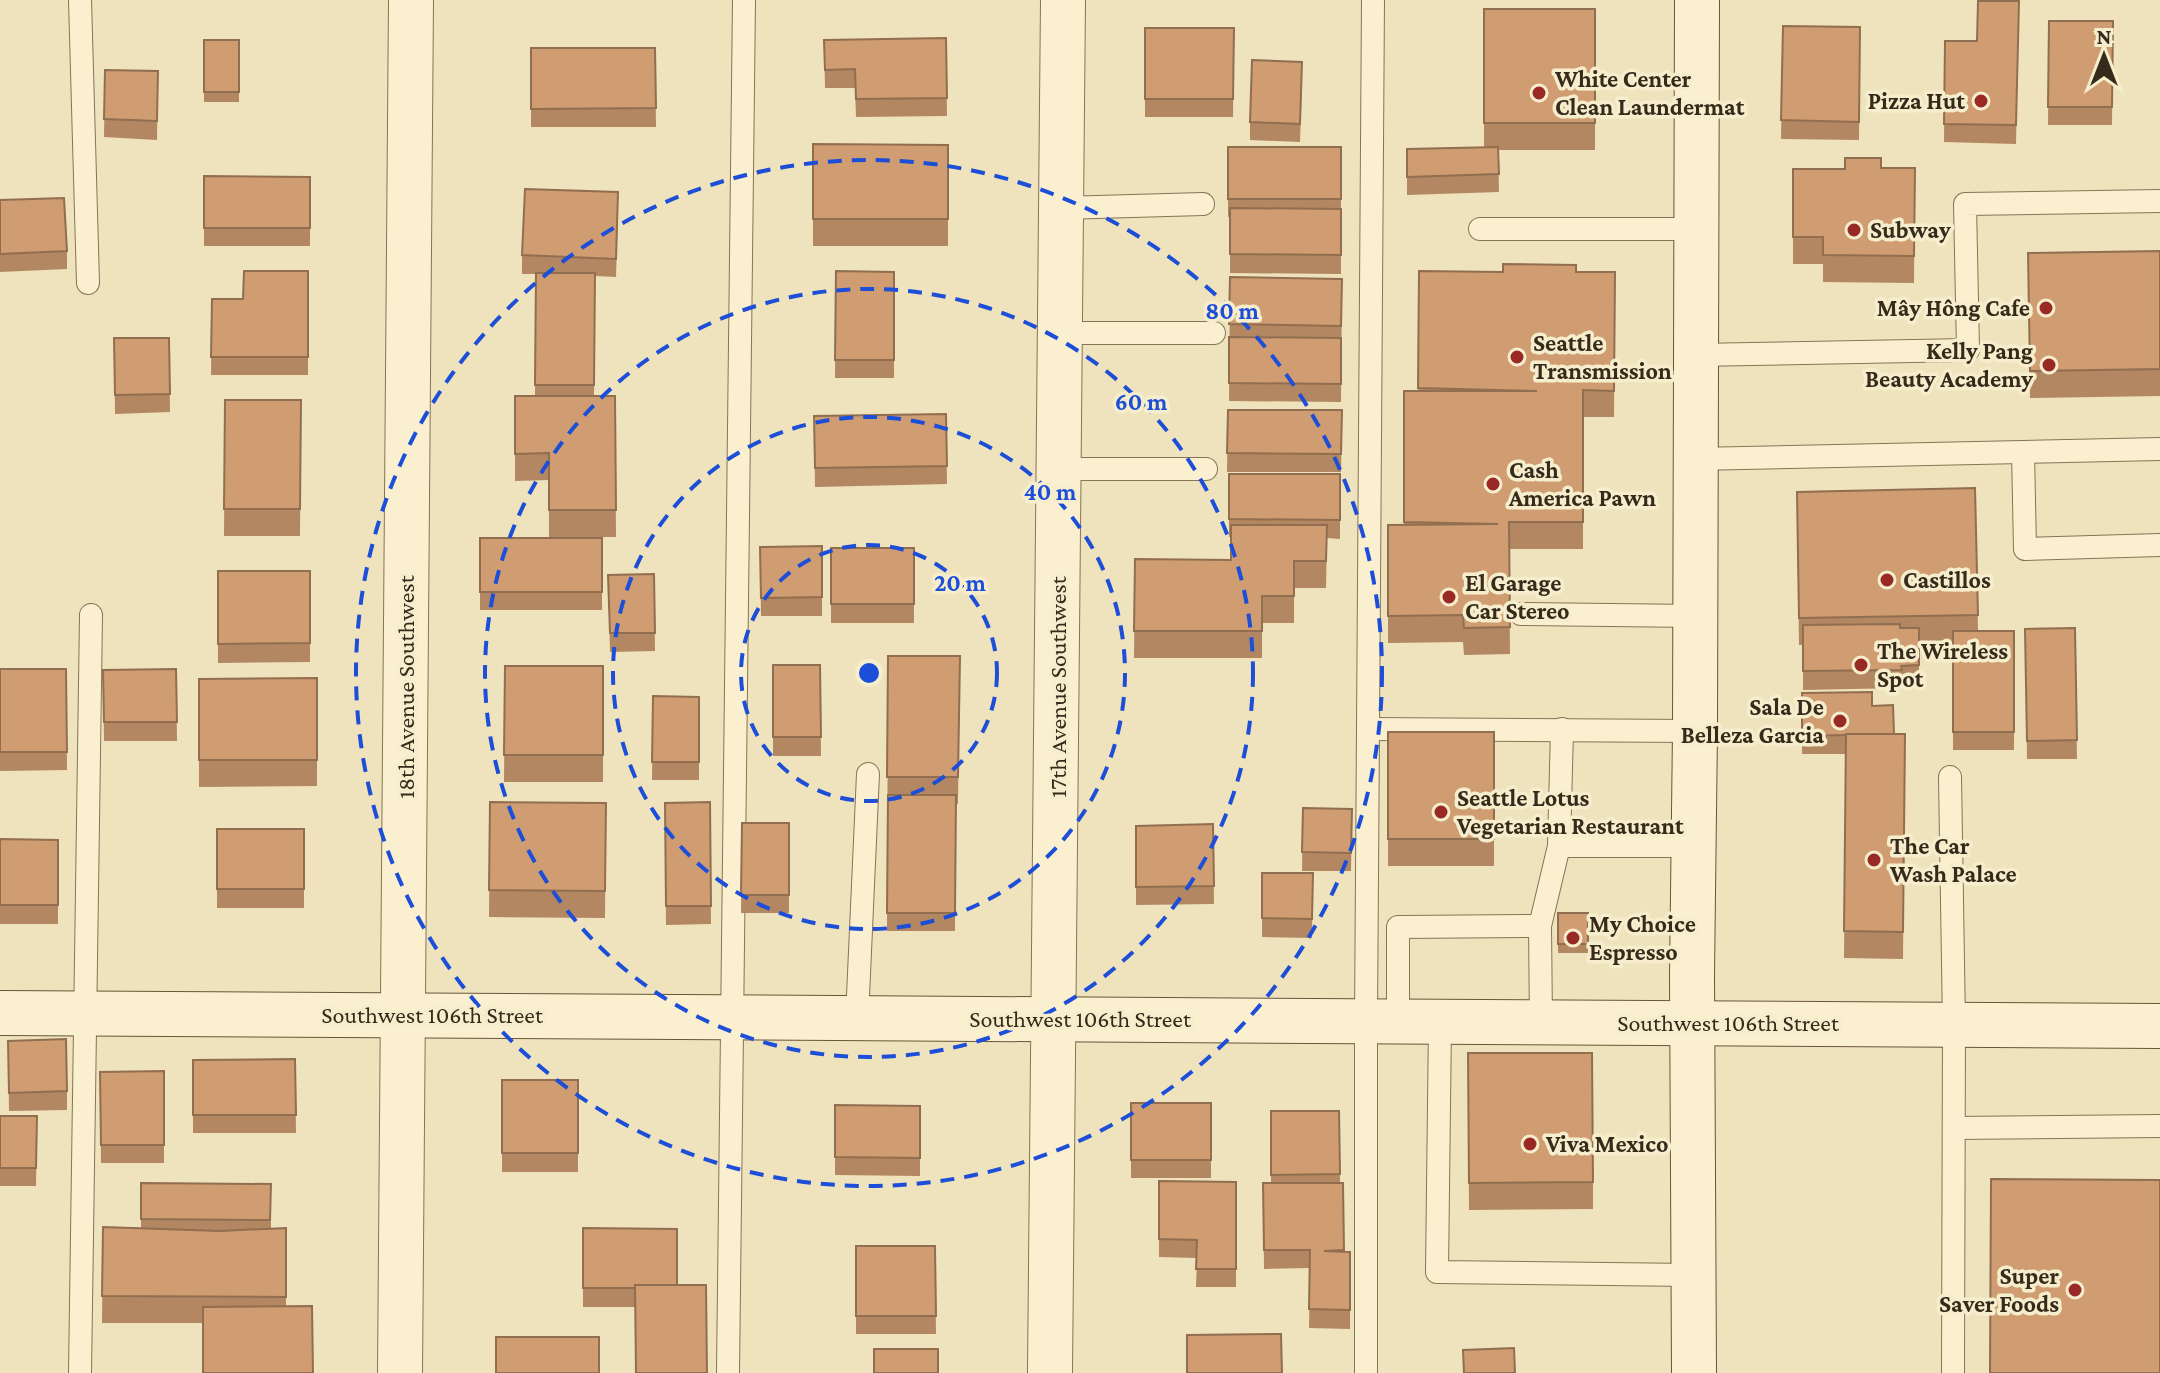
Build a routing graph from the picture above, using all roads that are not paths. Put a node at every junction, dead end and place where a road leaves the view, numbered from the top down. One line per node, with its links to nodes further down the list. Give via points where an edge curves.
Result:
1 (80, 0): 12 (lane)
2 (411, 0): 35 (street, 18th Avenue Southwest)
3 (744, 0): 36 (lane)
4 (1063, 0): 9 (street, 17th Avenue Southwest)
5 (1373, 0): 25 (lane)
6 (1697, 0): 11 (street)
7 (2160, 201): 15 (lane, via 1965,204 1968,350)
8 (1203, 204): 9 (lane)
9 (1061, 208): 13 (street, 17th Avenue Southwest)
10 (1480, 229): 11 (lane)
11 (1697, 229): 15 (street)
12 (88, 283)
13 (1060, 333): 14 (lane); 19 (street, 17th Avenue Southwest)
14 (1214, 333)
15 (1696, 355): 18 (street)
16 (2160, 449): 17 (lane)
17 (2023, 452): 18 (lane); 21 (lane, via 2025,549)
18 (1695, 459): 24 (street)
19 (1059, 469): 20 (lane); 38 (street, 17th Avenue Southwest)
20 (1206, 469)
21 (2160, 545)
22 (1521, 614): 24 (lane)
23 (91, 615): 34 (lane)
24 (1695, 616): 27 (street)
25 (1368, 729): 26 (lane); 39 (lane)
26 (1562, 729): 27 (lane); 30 (lane)
27 (1695, 731): 31 (street)
28 (868, 774): 37 (lane)
29 (1950, 777): 42 (lane)
30 (1559, 846): 31 (lane); 32 (lane)
31 (1693, 846): 41 (street)
32 (1540, 926): 39 (lane, via 1398,927); 40 (lane)
33 (0, 1013): 34 (street, Southwest 106th Street)
34 (87, 1013): 35 (street, Southwest 106th Street); 47 (lane)
35 (404, 1015): 36 (street, Southwest 106th Street); 48 (street, 18th Avenue Southwest)
36 (731, 1017): 37 (street, Southwest 106th Street); 49 (lane)
37 (857, 1018): 38 (street, Southwest 106th Street)
38 (1055, 1019): 39 (street, Southwest 106th Street); 50 (street, 17th Avenue Southwest)
39 (1401, 1021): 40 (street, Southwest 106th Street); 46 (lane, via 1437,1272); 51 (lane)
40 (1541, 1022): 41 (street, Southwest 106th Street)
41 (1692, 1023): 42 (street, Southwest 106th Street); 46 (street)
42 (1954, 1024): 43 (street, Southwest 106th Street); 45 (lane)
43 (2160, 1026)
44 (2160, 1126): 45 (lane)
45 (1954, 1128): 53 (lane)
46 (1692, 1275): 52 (street)
47 (80, 1373)
48 (400, 1373)
49 (728, 1373)
50 (1050, 1373)
51 (1366, 1373)
52 (1694, 1373)
53 (1953, 1373)

